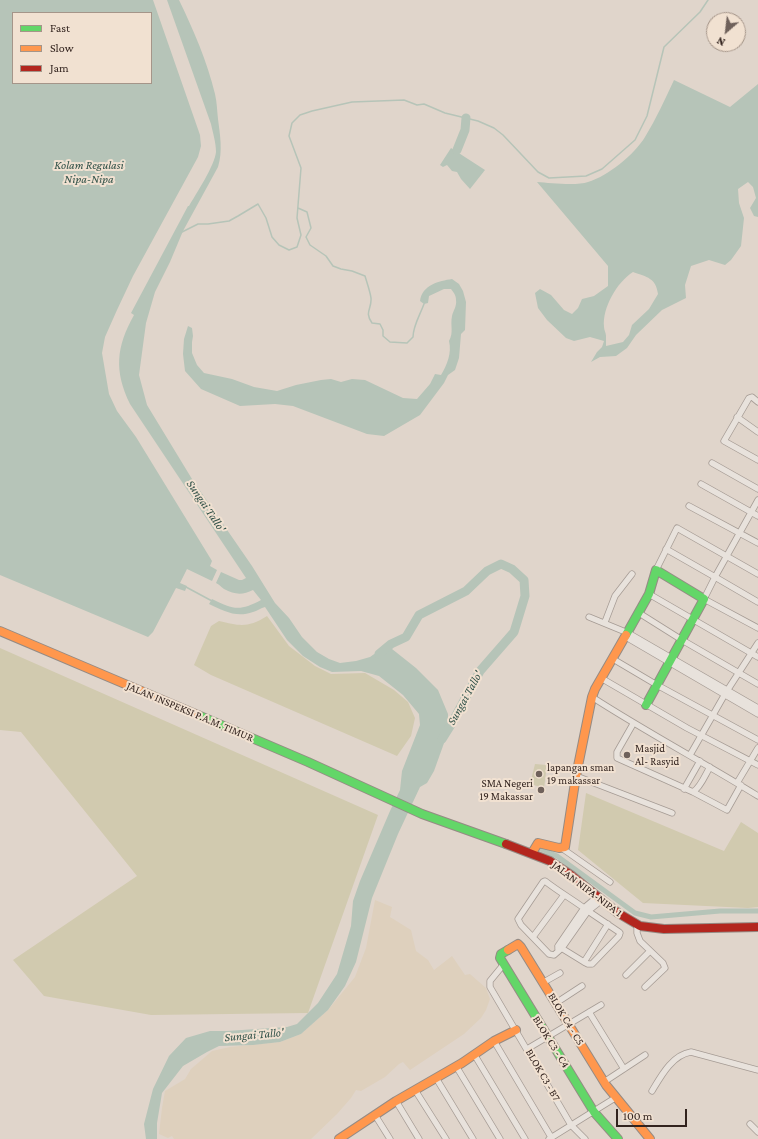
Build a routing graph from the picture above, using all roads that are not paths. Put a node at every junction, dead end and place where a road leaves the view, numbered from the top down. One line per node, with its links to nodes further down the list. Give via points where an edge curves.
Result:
1 (757, 399): 2 (street, via 749,398)
2 (737, 417): 3 (street); 4 (street, via 724,441)
3 (758, 432)
4 (758, 460)
5 (712, 463): 7 (street)
6 (701, 484): 10 (street)
7 (758, 489)
8 (758, 500): 10 (street)
9 (689, 506): 12 (street)
10 (751, 512): 11 (street); 12 (street)
11 (758, 516)
12 (740, 533): 13 (street); 15 (street)
13 (758, 543)
14 (666, 549): 15 (street, via 677,528); 16 (street); 19 (street)
15 (727, 556): 18 (street); 19 (street)
16 (656, 570): 20 (street); 21 (street)
17 (632, 574): 26 (street, via 615,596)
18 (758, 574)
19 (715, 577): 21 (street); 22 (street)
20 (649, 594): 23 (street); 25 (street)
21 (704, 599): 25 (street); 27 (street)
22 (758, 602)
23 (639, 613): 29 (street); 30 (street)
24 (589, 616): 26 (street)
25 (692, 620): 30 (street); 32 (street)
26 (605, 622): 29 (street)
27 (758, 628)
28 (0, 632): 61 (street, JALAN INSPEKSI P.A.M. TIMUR, via 308,762)
29 (627, 635): 34 (street); 35 (street)
30 (682, 640): 35 (street); 36 (street)
31 (758, 643): 32 (street)
32 (752, 653): 33 (street); 36 (street)
33 (758, 657)
34 (613, 659): 37 (street); 39 (street)
35 (670, 660): 39 (street); 40 (street)
36 (738, 673): 38 (street); 40 (street)
37 (601, 678): 41 (street); 42 (street)
38 (758, 684)
39 (657, 685): 42 (street); 44 (street)
40 (726, 692): 43 (street); 44 (street); 45 (street)
41 (592, 698): 46 (street); 55 (street)
42 (646, 705): 47 (street)
43 (758, 708)
44 (713, 714): 47 (street); 48 (street)
45 (758, 714)
46 (633, 724): 50 (street); 57 (street, via 616,757)
47 (701, 735): 50 (street); 52 (street)
48 (758, 740)
49 (758, 748): 52 (street)
50 (690, 755): 51 (street)
51 (700, 761): 54 (street); 57 (street)
52 (751, 761): 53 (street); 56 (street)
53 (758, 765)
54 (710, 767): 56 (street); 58 (street)
55 (576, 776): 60 (street); 62 (street, via 566,844)
56 (739, 784): 58 (street, via 727,810); 59 (street)
57 (684, 789): 58 (street)
58 (693, 792)
59 (758, 796)
60 (672, 813)
61 (422, 814): 63 (street, JALAN NIPA-NIPA 1)
62 (563, 849): 63 (street, via 538,843); 64 (street)
63 (532, 853): 66 (street, JALAN NIPA-NIPA 1, via 560,867)
64 (610, 882)
65 (564, 895): 67 (street); 71 (street); 71 (street, via 546,881 543,882 518,919)
66 (600, 898): 67 (street); 69 (street, JALAN NIPA-NIPA 1)
67 (586, 909): 68 (street); 72 (street)
68 (608, 924): 74 (street); 74 (street, via 620,935 592,964)
69 (637, 925): 70 (street, JALAN NIPA-NIPA 1, via 664,929); 73 (street, via 638,939)
70 (758, 927)
71 (533, 937): 72 (street, via 551,955)
72 (559, 948): 74 (street)
73 (650, 952): 77 (street); 80 (street, via 665,968)
74 (584, 962)
75 (504, 964): 78 (street, BLOK C4 - C5, via 501,954 518,944); 85 (street, BLOK C3 - B7, via 490,986); 86 (street, BLOK C3 - C4)
76 (560, 973): 78 (street)
77 (626, 975)
78 (544, 982): 81 (street, BLOK C4 - C5)
79 (582, 986): 81 (street)
80 (645, 987)
81 (556, 1003): 84 (street, BLOK C4 - C5)
82 (601, 1005): 83 (street)
83 (589, 1012): 84 (street); 92 (street)
84 (569, 1024): 86 (street); 95 (street, BLOK C4 - C5)
85 (515, 1027): 87 (street); 88 (street, BLOK C3 - B7)
86 (548, 1036): 88 (street); 100 (street, BLOK C3 - C4)
87 (494, 1041): 89 (street); 105 (street)
88 (527, 1049): 103 (street, BLOK C3 - B7)
89 (474, 1054): 91 (street); 112 (street)
90 (645, 1055): 92 (street)
91 (456, 1066): 94 (street); 111 (street)
92 (624, 1069): 95 (street)
93 (758, 1070): 97 (street, via 697,1053 687,1053 664,1071)
94 (436, 1078): 96 (street); 110 (street)
95 (604, 1082): 98 (street, BLOK C4 - C5)
96 (415, 1090): 99 (street); 109 (street)
97 (652, 1091)
98 (615, 1098): 100 (street); 115 (street, BLOK C4 - C5)
99 (396, 1101): 101 (street); 108 (street)
100 (594, 1112): 103 (street); 114 (street, BLOK C3 - C4)
101 (375, 1115): 106 (street); 107 (street)
102 (750, 1124): 104 (street)
103 (571, 1125): 105 (street); 113 (street, BLOK C3 - B7)
104 (758, 1132)
105 (550, 1138)
106 (339, 1139)
107 (390, 1139)
108 (419, 1139)
109 (446, 1139)
110 (472, 1139)
111 (500, 1139)
112 (525, 1139)
113 (585, 1139)
114 (618, 1139)
115 (650, 1139)

